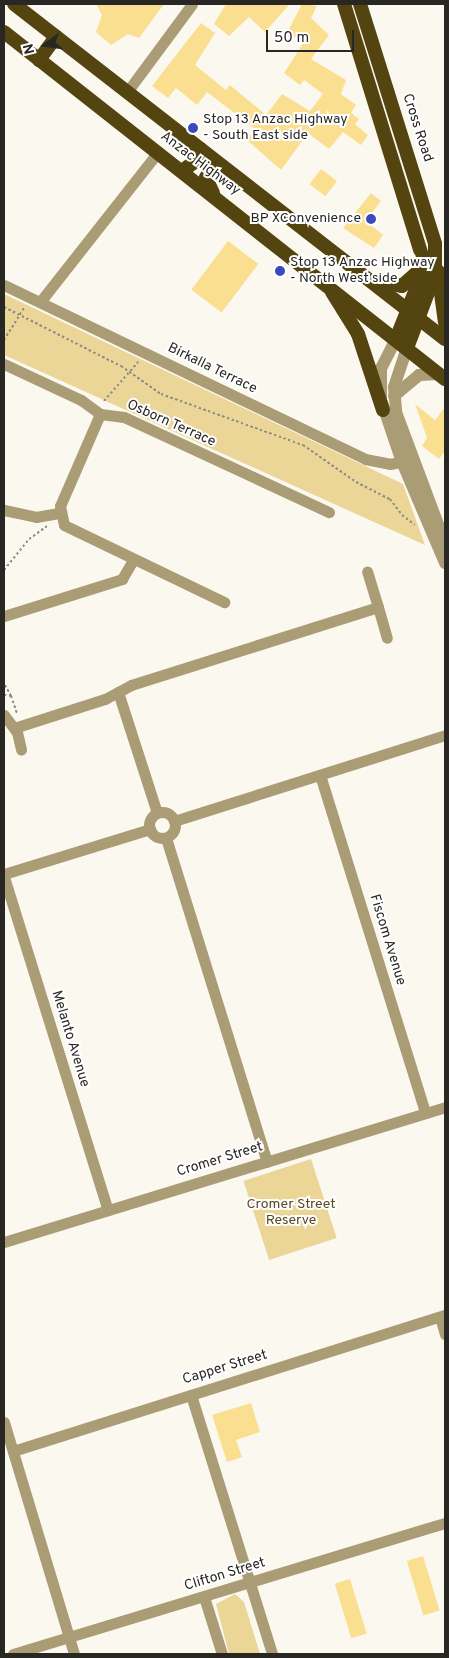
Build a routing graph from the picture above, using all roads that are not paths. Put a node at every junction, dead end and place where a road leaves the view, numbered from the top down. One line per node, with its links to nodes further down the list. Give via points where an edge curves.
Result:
1 (14, 4): 6 (highway, Anzac Highway)
2 (192, 4): 8 (street)
3 (344, 4): 15 (highway, Cross Road, via 416,231)
4 (360, 4): 14 (highway, Cross Road)
5 (4, 32): 7 (highway, Anzac Highway)
6 (56, 37): 7 (highway); 8 (highway, Anzac Highway)
7 (39, 60): 10 (highway, Anzac Highway)
8 (127, 92): 9 (highway, Anzac Highway)
9 (200, 149): 11 (highway, Anzac Highway); 12 (highway, via 196,161)
10 (158, 152): 12 (highway, Anzac Highway); 19 (street)
11 (215, 161): 13 (highway, via 206,178); 16 (highway, Anzac Highway)
12 (182, 171): 13 (highway, Anzac Highway)
13 (215, 196): 17 (highway, Anzac Highway)
14 (439, 255): 20 (highway, Cross Road, via 436,274); 21 (highway)
15 (422, 267): 16 (highway, via 402,286); 20 (highway, Cross Road)
16 (368, 278): 20 (highway, Anzac Highway)
17 (324, 281): 22 (highway, Anzac Highway); 29 (highway, via 358,334)
18 (4, 285): 19 (street, Birkalla Terrace)
19 (35, 300): 30 (street, Birkalla Terrace, via 365,458 383,464)
20 (413, 314): 22 (highway, Cross Road); 23 (highway, Anzac Highway); 24 (highway, Cross Road)
21 (445, 323)
22 (396, 338): 24 (highway, Anzac Highway); 29 (street, via 381,368)
23 (445, 339)
24 (407, 348): 26 (highway, Anzac Highway); 27 (street)
25 (4, 364): 28 (street, Osborn Terrace)
26 (442, 376): 27 (street, via 419,376)
27 (394, 396): 30 (street)
28 (101, 408): 32 (street, Osborn Terrace); 33 (street)
29 (383, 410): 30 (street)
30 (407, 461): 34 (street); 36 (street)
31 (4, 510): 33 (street, via 36,517)
32 (329, 512)
33 (55, 514): 35 (street, via 73,532)
34 (445, 543)
35 (133, 560): 38 (street); 40 (street, via 122,579)
36 (445, 563)
37 (367, 572): 39 (street)
38 (224, 602)
39 (378, 607): 41 (street); 42 (street)
40 (4, 616)
41 (387, 638)
42 (118, 692): 44 (street); 48 (street)
43 (4, 715): 44 (street)
44 (18, 727): 46 (street)
45 (445, 735): 47 (street)
46 (22, 750)
47 (320, 775): 49 (street); 54 (street, Fiscom Avenue)
48 (157, 814): 49 (street, via 167,814); 50 (street, via 150,820)
49 (174, 821): 51 (street, via 173,831)
50 (150, 829): 51 (street, via 156,837); 52 (street)
51 (166, 838): 55 (street)
52 (4, 876): 56 (street, Melanto Avenue)
53 (445, 1107): 54 (street, Cromer Street)
54 (426, 1113): 55 (street, Cromer Street)
55 (267, 1162): 56 (street, Cromer Street)
56 (108, 1210): 57 (street, Cromer Street)
57 (4, 1242)
58 (443, 1316): 59 (street); 60 (street, Capper Street)
59 (445, 1334)
60 (190, 1395): 62 (street, Capper Street); 64 (street)
61 (4, 1422): 62 (street)
62 (13, 1451): 66 (street)
63 (445, 1523): 64 (street, Clifton Street)
64 (250, 1583): 65 (street, Clifton Street); 70 (street)
65 (204, 1597): 66 (street, Clifton Street); 69 (street)
66 (68, 1636): 67 (street, Clifton Street); 68 (street)
67 (14, 1654)
68 (74, 1654)
69 (222, 1654)
70 (272, 1654)

